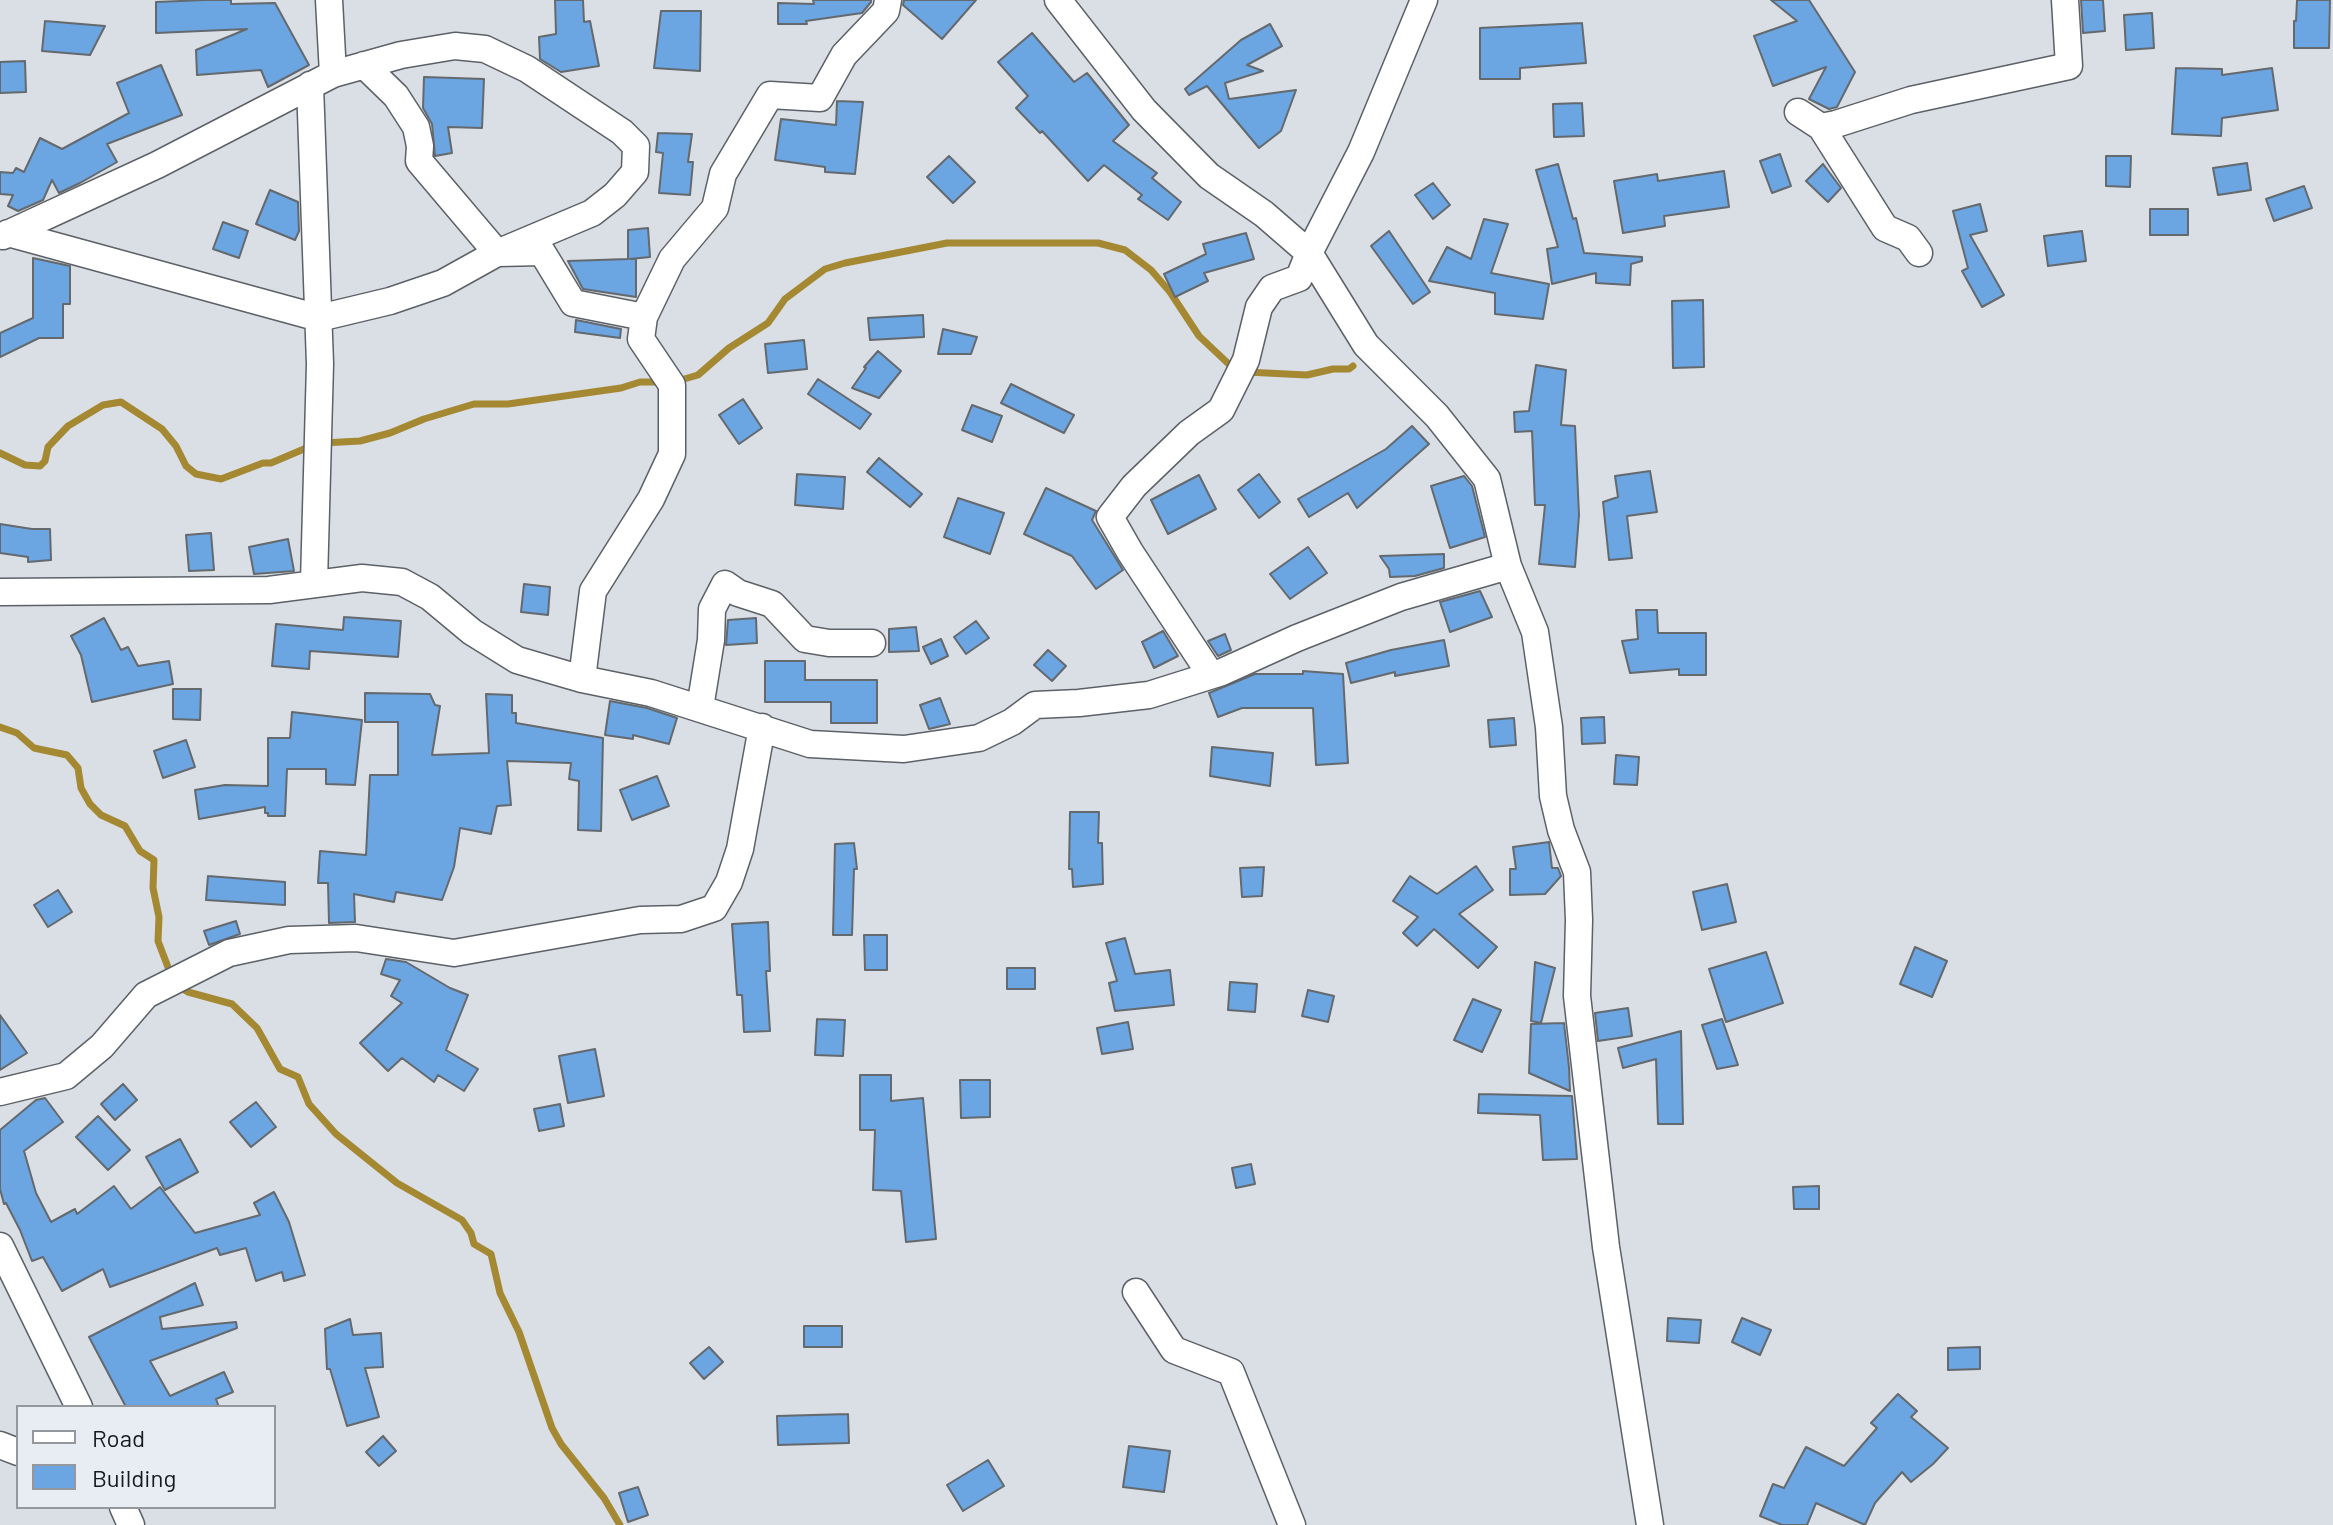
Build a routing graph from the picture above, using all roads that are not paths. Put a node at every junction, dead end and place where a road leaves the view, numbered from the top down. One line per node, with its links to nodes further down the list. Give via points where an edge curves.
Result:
1 (329, 0): 7 (street)
2 (888, 0): 14 (street, via 886,11 844,55 820,98 770,95 723,174 715,208 672,259)
3 (1058, 0): 12 (street, via 1144,110 1209,176)
4 (1424, 0): 12 (street, via 1361,152)
5 (2065, 0): 9 (street, via 2069,66 1911,100)
6 (364, 65): 7 (street); 11 (street, via 396,96 416,127 419,161); 11 (street, via 455,46 485,49 527,69 636,146 635,172 592,213)
7 (321, 80): 10 (street, via 157,165); 15 (street)
8 (1798, 112): 9 (street)
9 (1821, 127): 13 (street, via 1885,228 1908,238)
10 (4, 235): 15 (street)
11 (497, 253): 14 (street, via 542,252 573,303); 15 (street, via 443,283)
12 (1309, 253): 16 (street, via 1366,345 1437,416 1487,479); 20 (street, via 1299,278 1272,288 1259,307 1246,360 1221,410 1134,486 1110,517)
13 (1919, 253)
14 (644, 317): 21 (street, via 641,339 672,385 672,454 651,499 593,591)
15 (319, 318): 17 (street)
16 (1508, 566): 20 (street, via 1401,597); 29 (street, via 1535,632 1553,796 1577,872 1577,996 1602,1218)
17 (314, 582): 18 (street, via 269,590); 21 (street, via 402,582 517,660)
18 (0, 592)
19 (872, 643): 22 (street, via 805,639 772,604 725,584 712,609)
20 (1211, 675): 23 (street, via 1149,695 1035,705 979,738 904,749 810,744)
21 (582, 679): 22 (street)
22 (700, 708): 23 (street)
23 (762, 727): 24 (street, via 740,849 714,908 681,919 640,920 454,953 356,938 289,940 229,953 146,995 102,1046 66,1076)
24 (0, 1092)
25 (0, 1246): 27 (street)
26 (1136, 1292): 28 (street, via 1174,1350 1231,1372)
27 (78, 1405)
28 (1292, 1525)
29 (1650, 1525)

